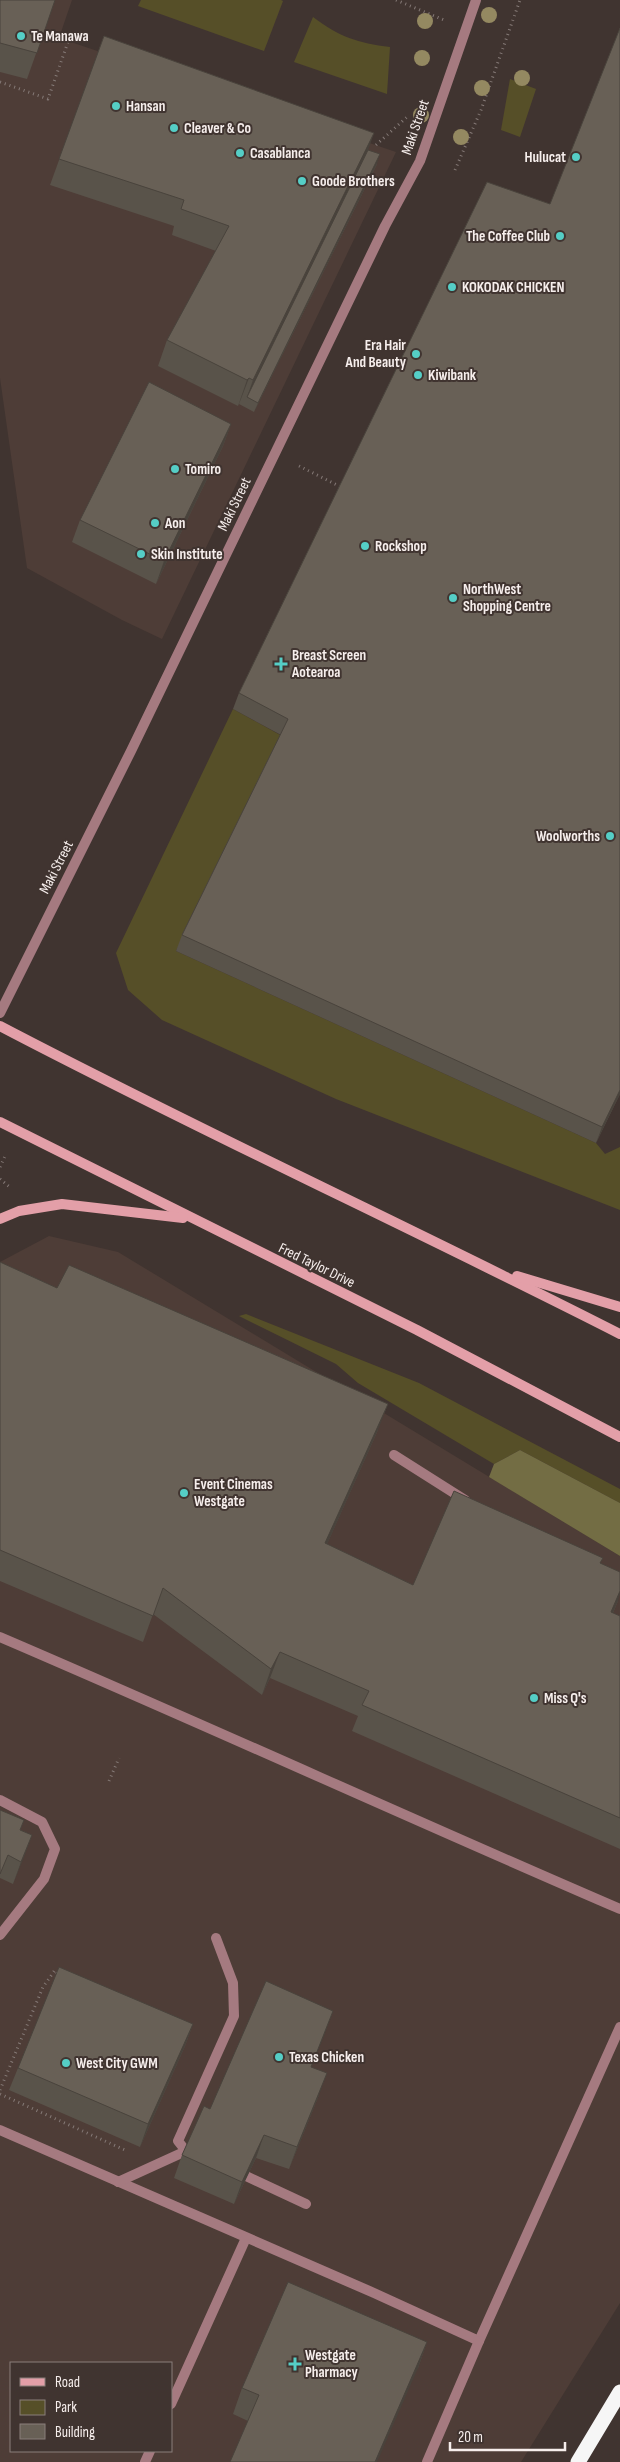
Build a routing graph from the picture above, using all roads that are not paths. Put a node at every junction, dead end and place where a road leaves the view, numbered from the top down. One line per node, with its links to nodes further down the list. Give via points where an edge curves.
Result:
1 (471, 1): 2 (street, Maki Street, via 420,161 385,226 131,752)
2 (0, 1013)
3 (0, 1026): 7 (main road)
4 (0, 1122): 6 (main road, Fred Taylor Drive)
5 (0, 1219): 6 (main road, via 19,1211 62,1204)
6 (191, 1219): 10 (main road, Fred Taylor Drive, via 417,1330)
7 (492, 1269): 8 (main road); 9 (main road)
8 (620, 1307)
9 (620, 1334)
10 (620, 1437)
11 (394, 1454): 12 (street)
12 (471, 1503)
13 (0, 1637): 15 (street, via 175,1711 463,1842)
14 (0, 1800): 16 (street, via 42,1822 55,1849 44,1879)
15 (620, 1909)
16 (0, 1935)
17 (216, 1938): 21 (street, via 233,1982 234,2016 178,2141 186,2151)
18 (620, 2027): 24 (street)
19 (0, 2130): 21 (street)
20 (246, 2176): 22 (street)
21 (118, 2182): 23 (street)
22 (306, 2204)
23 (246, 2238): 24 (street); 26 (street)
24 (479, 2341): 27 (street)
25 (620, 2392): 28 (highway)
26 (172, 2402)
27 (427, 2462)
28 (578, 2462)

